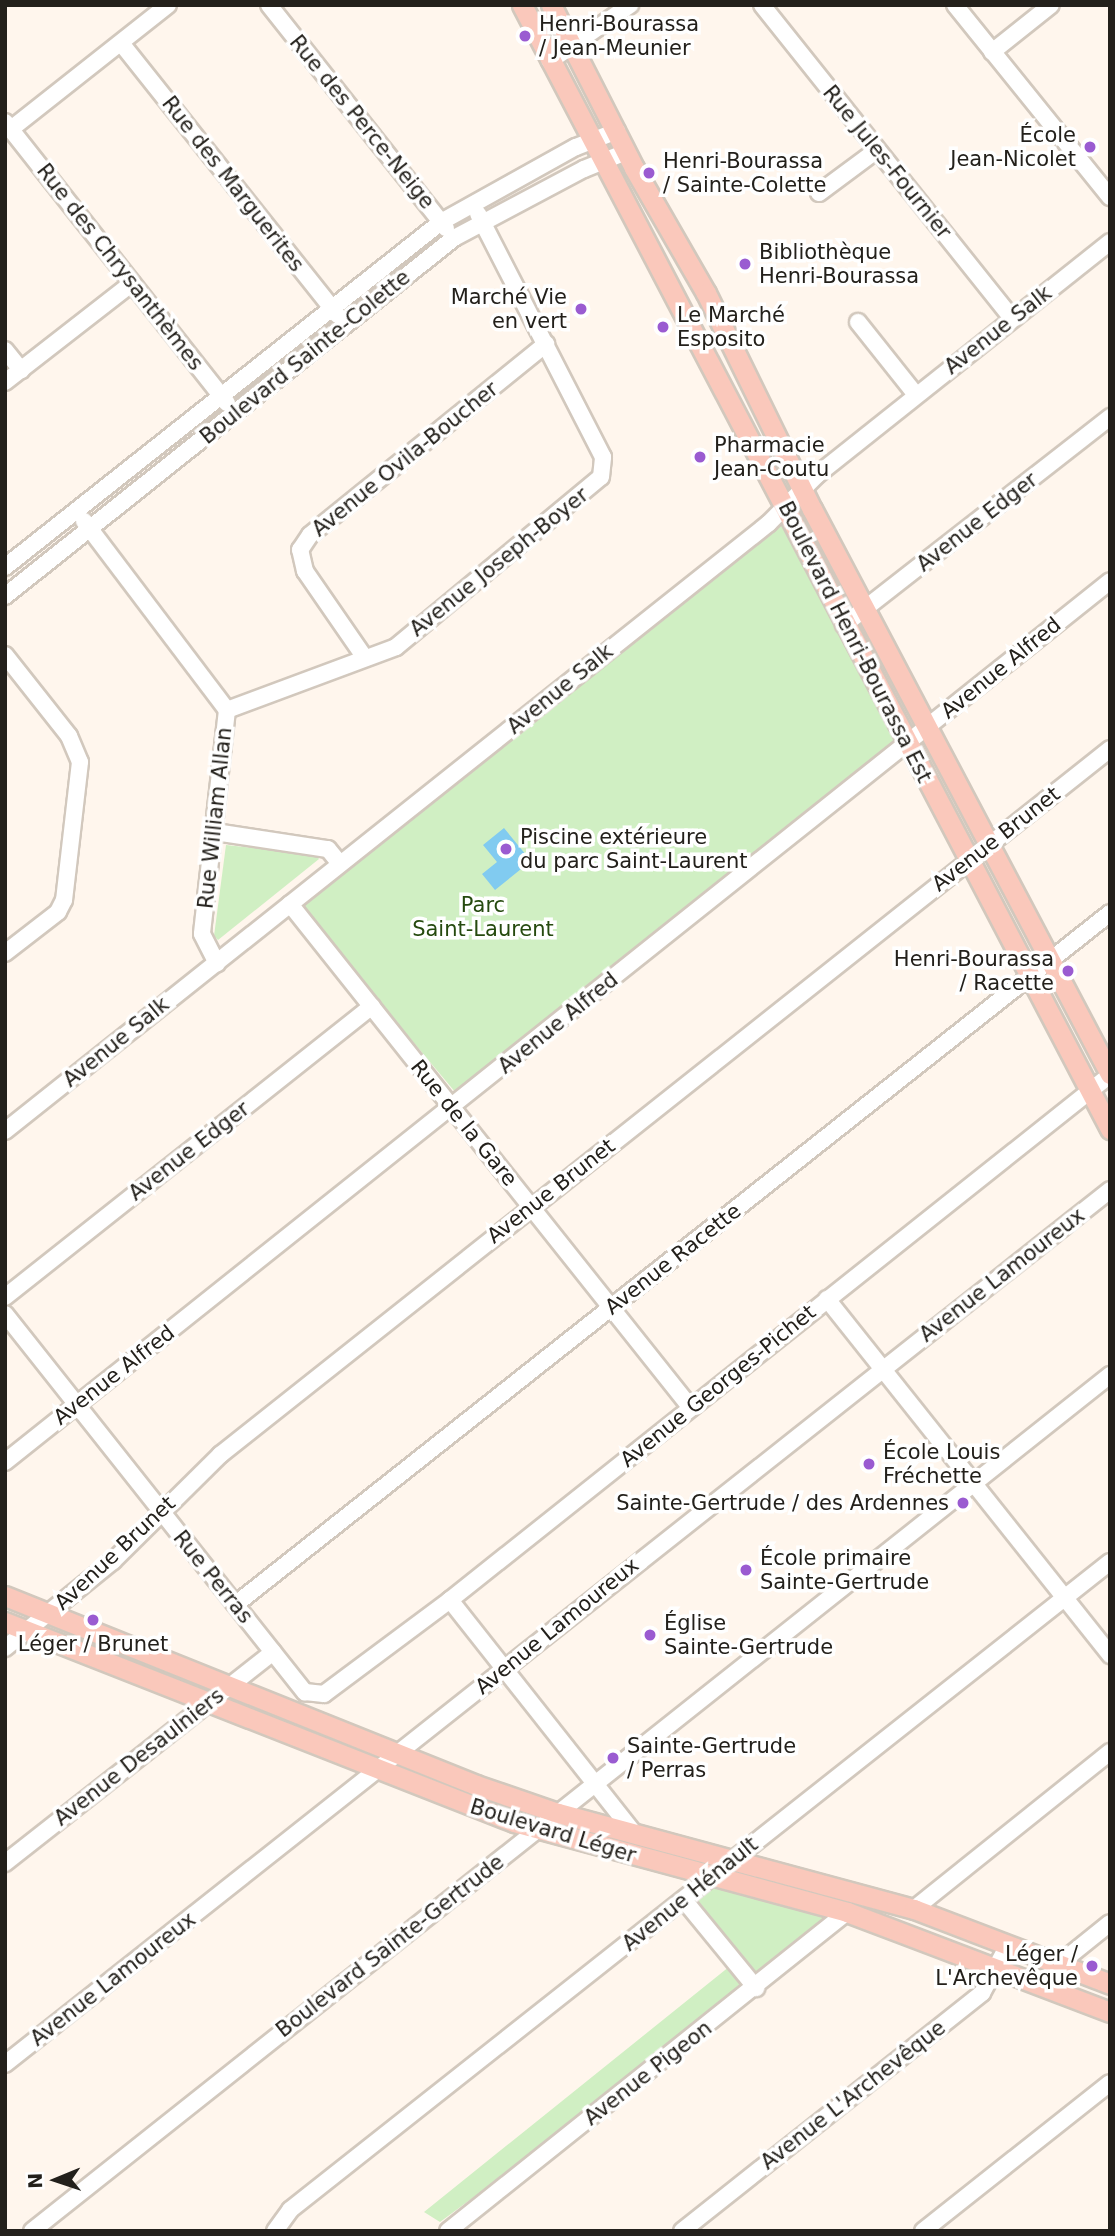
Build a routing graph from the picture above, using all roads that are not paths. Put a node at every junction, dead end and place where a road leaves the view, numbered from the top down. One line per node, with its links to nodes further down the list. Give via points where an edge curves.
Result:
1 (168, 5): 9 (street)
2 (269, 5): 22 (street, Rue des Perce-Neige)
3 (523, 5): 12 (main road, Boulevard Henri-Bourassa Est)
4 (551, 5): 10 (main road, Boulevard Henri-Bourassa Est)
5 (630, 5): 10 (street)
6 (762, 5): 16 (street, Rue Jules-Fournier)
7 (955, 5): 11 (street)
8 (1051, 5): 11 (street)
9 (121, 43): 13 (street); 27 (street, Rue des Marguerites)
10 (573, 48): 12 (street); 14 (main road, Boulevard Henri-Bourassa Est)
11 (992, 52): 20 (street)
12 (550, 61): 15 (main road, Boulevard Henri-Bourassa Est)
13 (8, 126): 26 (street, Rue des Chrysanthèmes)
14 (617, 131): 15 (street, Boulevard Sainte-Colette); 17 (main road, Boulevard Henri-Bourassa Est)
15 (591, 141): 18 (main road, Boulevard Henri-Bourassa Est); 21 (street, Boulevard Sainte-Colette)
16 (877, 150): 19 (street); 28 (street, Rue Jules-Fournier)
17 (626, 152): 18 (street, Boulevard Sainte-Colette); 39 (main road, Boulevard Henri-Bourassa Est, via 706,293)
18 (602, 162): 23 (street, Boulevard Sainte-Colette); 40 (main road, Boulevard Henri-Bourassa Est)
19 (819, 193)
20 (1110, 197)
21 (472, 203): 22 (street, Boulevard Sainte-Colette); 23 (street, Avenue Joseph-Boyer)
22 (442, 222): 24 (street, Rue des Perce-Neige); 27 (street, Boulevard Sainte-Colette)
23 (481, 222): 24 (street, Boulevard Sainte-Colette); 31 (street, Avenue Joseph-Boyer)
24 (454, 238): 30 (street, Boulevard Sainte-Colette)
25 (1110, 242): 28 (street, Avenue Salk)
26 (132, 283): 33 (street); 35 (street, Rue des Chrysanthèmes)
27 (330, 308): 30 (street, Rue des Marguerites); 35 (street, Boulevard Sainte-Colette)
28 (1013, 318): 36 (street, Avenue Salk)
29 (858, 322): 36 (street)
30 (346, 325): 37 (street, Boulevard Sainte-Colette)
31 (546, 344): 49 (street, Avenue Joseph-Boyer, via 603,457 601,477 396,647); 49 (street, Avenue Ovila-Boucher, via 310,535 300,550 306,571)
32 (5, 350): 33 (street)
33 (21, 370): 34 (street)
34 (5, 382)
35 (221, 395): 37 (street, Rue des Chrysanthèmes); 41 (street, Boulevard Sainte-Colette)
36 (916, 395): 39 (street, Avenue Salk)
37 (235, 413): 42 (street, Boulevard Sainte-Colette)
38 (1110, 417): 46 (street, Avenue Edger)
39 (803, 490): 40 (street, Avenue Salk); 46 (main road, Boulevard Henri-Bourassa Est)
40 (785, 505): 47 (main road, Boulevard Henri-Bourassa Est); 57 (street, Avenue Salk)
41 (75, 511): 42 (street, Rue William Allan); 43 (street, Boulevard Sainte-Colette)
42 (90, 528): 45 (street, Boulevard Sainte-Colette); 50 (street, Rue William Allan)
43 (5, 567)
44 (1110, 581): 51 (street, Avenue Alfred)
45 (5, 596)
46 (865, 611): 47 (street, Avenue Edger); 51 (main road, Boulevard Henri-Bourassa Est)
47 (844, 625): 52 (main road, Boulevard Henri-Bourassa Est)
48 (5, 655): 60 (street, via 69,736 80,762 64,901 58,912)
49 (365, 658): 50 (street, Avenue Joseph-Boyer)
50 (227, 710): 54 (street, Rue William Allan)
51 (927, 728): 52 (street, Avenue Alfred); 55 (main road, Boulevard Henri-Bourassa Est)
52 (907, 745): 56 (main road, Boulevard Henri-Bourassa Est); 67 (street, Avenue Alfred)
53 (1110, 749): 55 (street, Avenue Brunet)
54 (215, 832): 57 (street, via 328,849); 62 (street, Rue William Allan, via 202,934)
55 (989, 845): 56 (street, Avenue Brunet); 61 (main road, Boulevard Henri-Bourassa Est)
56 (968, 862): 63 (main road, Boulevard Henri-Bourassa Est); 71 (street, Avenue Brunet)
57 (340, 864): 58 (street, Avenue Salk)
58 (290, 904): 62 (street, Avenue Salk); 64 (street, Rue de la Gare)
59 (1110, 913): 61 (street, Avenue Racette)
60 (5, 953)
61 (1050, 960): 63 (street, Avenue Racette); 65 (main road, Boulevard Henri-Bourassa Est)
62 (216, 963): 69 (street, Avenue Salk)
63 (1029, 977): 66 (main road, Boulevard Henri-Bourassa Est); 74 (street, Avenue Racette)
64 (372, 1006): 67 (street, Rue de la Gare); 72 (street, Avenue Edger)
65 (1110, 1075): 66 (street, Avenue Georges-Pichet)
66 (1090, 1091): 68 (main road, Boulevard Henri-Bourassa Est); 73 (street, Avenue Georges-Pichet)
67 (450, 1109): 71 (street, Rue de la Gare); 78 (street, Avenue Alfred)
68 (1110, 1129)
69 (5, 1131)
70 (1110, 1190): 76 (street, Avenue Lamoureux)
71 (531, 1207): 74 (street, Rue de la Gare); 82 (street, Avenue Brunet, via 220,1455)
72 (5, 1297)
73 (827, 1299): 76 (street); 79 (street, Avenue Georges-Pichet)
74 (611, 1308): 79 (street, Rue de la Gare); 87 (street, Avenue Racette)
75 (5, 1314): 78 (street, Rue Perras)
76 (883, 1369): 81 (street); 94 (street, Avenue Lamoureux)
77 (1110, 1375): 81 (street, Boulevard Sainte-Gertrude)
78 (76, 1406): 80 (street, Avenue Alfred); 82 (street, Rue Perras)
79 (691, 1408): 86 (street, Avenue Georges-Pichet)
80 (5, 1462)
81 (974, 1482): 85 (street); 101 (street, Boulevard Sainte-Gertrude)
82 (162, 1512): 87 (street, Rue Perras); 88 (street, Avenue Brunet, via 113,1561)
83 (1110, 1562): 85 (street, Avenue Hénault)
84 (5, 1596): 88 (main road, Boulevard Léger)
85 (1065, 1597): 93 (street); 105 (street, Avenue Hénault)
86 (450, 1600): 94 (street); 96 (street, Avenue Georges-Pichet)
87 (236, 1605): 92 (street, Rue Perras)
88 (49, 1614): 90 (street, Avenue Brunet); 95 (main road, Boulevard Léger)
89 (5, 1622): 90 (main road, Boulevard Léger)
90 (27, 1630): 91 (street, Avenue Brunet); 97 (main road, Boulevard Léger)
91 (5, 1648)
92 (273, 1652): 95 (street, Avenue Desaulniers); 96 (street, Rue Perras, via 305,1692)
93 (1110, 1655)
94 (504, 1668): 99 (street, Avenue Lamoureux); 101 (street)
95 (230, 1686): 97 (street, Avenue Desaulniers); 99 (main road, Boulevard Léger)
96 (324, 1695)
97 (207, 1703): 100 (main road, Boulevard Léger); 106 (street, Avenue Desaulniers)
98 (1110, 1752): 109 (street)
99 (396, 1754): 100 (street, Avenue Lamoureux); 102 (main road, Boulevard Léger)
100 (375, 1770): 103 (main road, Boulevard Léger); 119 (street, Avenue Lamoureux)
101 (596, 1783): 102 (street, Boulevard Sainte-Gertrude); 104 (street)
102 (558, 1813): 103 (street, Boulevard Sainte-Gertrude); 104 (main road, Boulevard Léger)
103 (538, 1830): 107 (main road, Boulevard Léger); 121 (street, Boulevard Sainte-Gertrude)
104 (634, 1833): 105 (main road, Boulevard Léger)
105 (735, 1859): 107 (street, Avenue Hénault); 109 (main road, Boulevard Léger)
106 (5, 1863)
107 (713, 1877): 108 (street, Avenue Hénault); 110 (main road, Boulevard Léger)
108 (684, 1900): 117 (street); 122 (street, Avenue Hénault, via 290,2210)
109 (914, 1909): 112 (main road, Boulevard Léger)
110 (847, 1912): 114 (main road, Boulevard Léger); 117 (street, Avenue Pigeon)
111 (1110, 1923): 113 (street)
112 (1007, 1947): 113 (main road, Boulevard Léger); 114 (street, Avenue L'Archevêque)
113 (1059, 1964): 115 (street); 116 (main road, Boulevard Léger)
114 (999, 1966): 115 (main road, Boulevard Léger); 124 (street, Avenue L'Archevêque, via 982,1993)
115 (1046, 1984): 118 (main road, Boulevard Léger)
116 (1110, 1984)
117 (756, 1988): 123 (street, Avenue Pigeon)
118 (1110, 2011)
119 (5, 2064)
120 (1110, 2083): 125 (street)
121 (32, 2231)
122 (275, 2231)
123 (447, 2231)
124 (682, 2231)
125 (923, 2231)

